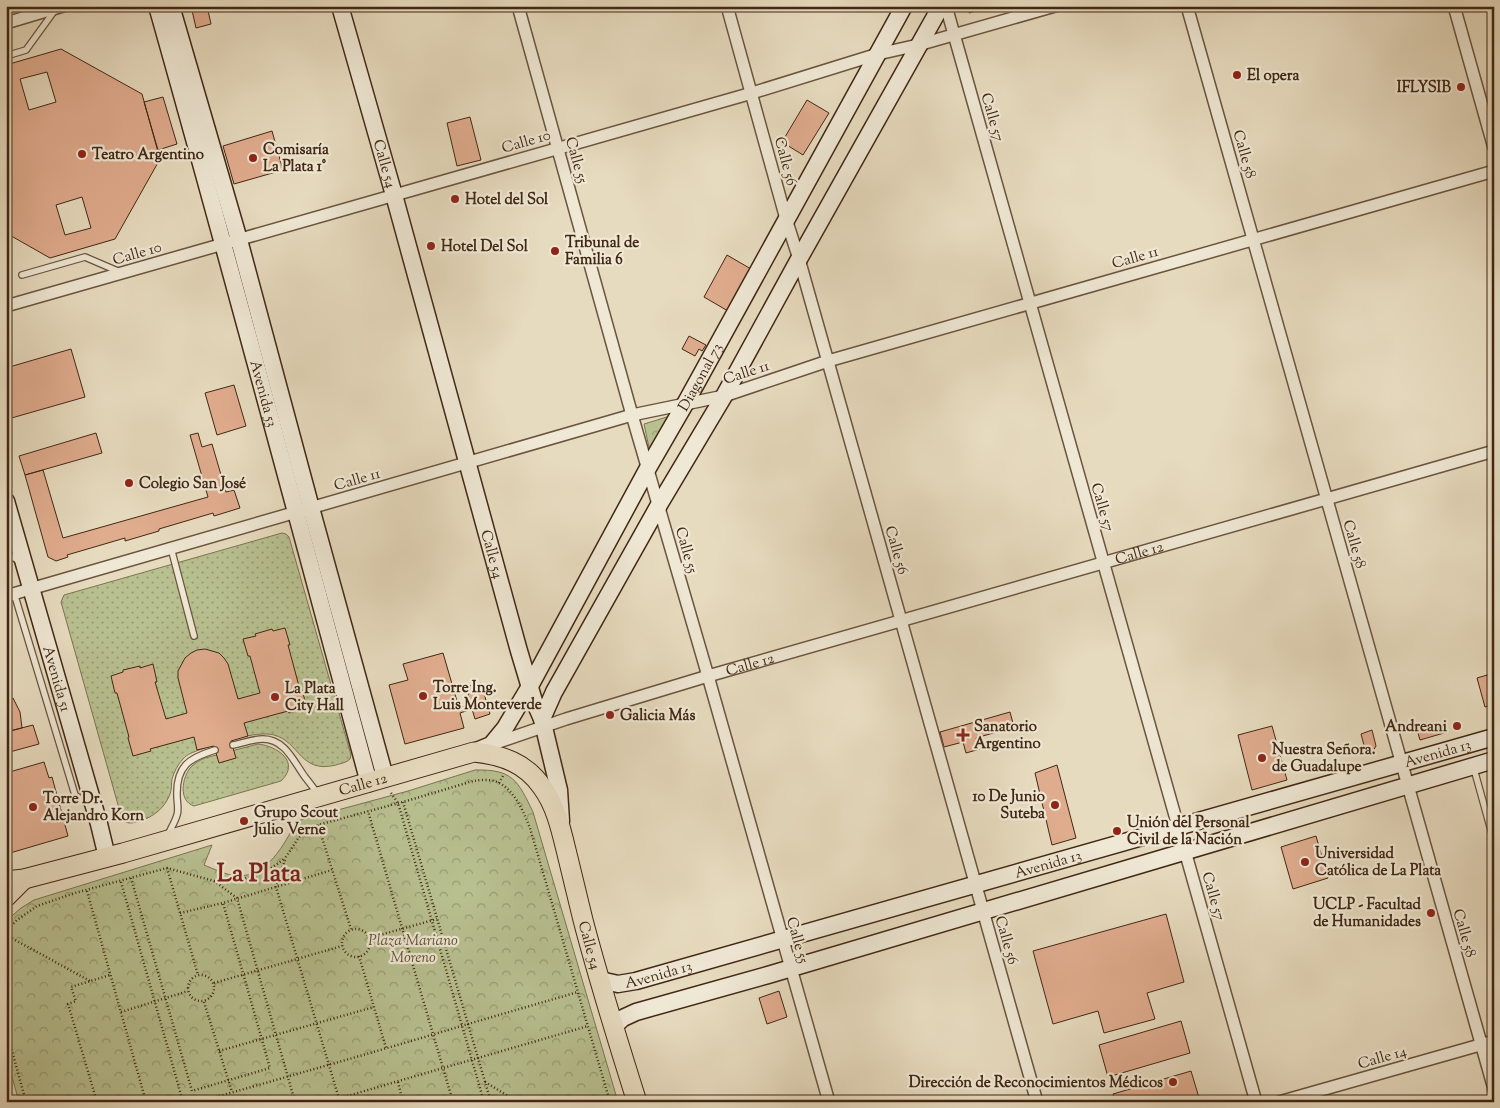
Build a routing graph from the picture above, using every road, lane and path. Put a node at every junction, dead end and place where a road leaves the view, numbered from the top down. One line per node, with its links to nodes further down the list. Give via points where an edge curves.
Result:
1 (157, 6): 25 (main road, Avenida 53)
2 (171, 6): 25 (main road, Avenida 53)
3 (340, 6): 22 (main road, Calle 54)
4 (518, 6): 19 (street, Calle 55)
5 (728, 6): 18 (street, Calle 56)
6 (904, 6): 16 (main road, Diagonal 73)
7 (941, 6): 15 (main road, Diagonal 73)
8 (946, 6): 14 (street, Calle 57)
9 (1055, 6): 14 (street, Calle 10)
10 (1187, 6): 24 (street, Calle 58)
11 (1454, 6): 20 (street)
12 (60, 7): 13 (street); 17 (lane, via 26,50)
13 (6, 22)
14 (954, 35): 15 (street, Calle 10); 29 (street, Calle 57)
15 (918, 45): 16 (street, Calle 10); 26 (main road, Diagonal 73)
16 (878, 54): 18 (street, Calle 10); 23 (main road, Diagonal 73)
17 (6, 56)
18 (752, 93): 19 (street, Calle 10); 23 (street, Calle 56)
19 (558, 148): 22 (street, Calle 10); 34 (street, Calle 55)
20 (1494, 148)
21 (1494, 171): 24 (street, Calle 11)
22 (394, 195): 25 (street, Calle 10); 36 (main road, Calle 54)
23 (786, 219): 26 (street, Calle 56); 33 (main road, Diagonal 73)
24 (1253, 239): 29 (street, Calle 11); 38 (street, Calle 58)
25 (231, 242): 27 (street, Calle 10); 41 (main road, Avenida 53)
26 (799, 259): 31 (street, Calle 56); 32 (main road, Diagonal 73)
27 (122, 273): 28 (lane, via 85,257); 30 (street, Calle 10)
28 (22, 275)
29 (1030, 303): 31 (street, Calle 11); 44 (street, Calle 57)
30 (6, 306)
31 (828, 361): 32 (street, Calle 11); 48 (street, Calle 56)
32 (724, 396): 33 (street, Calle 11); 40 (main road, Diagonal 73)
33 (685, 404): 34 (street, Calle 11); 37 (main road, Diagonal 73)
34 (632, 416): 36 (street, Calle 11); 37 (street, Calle 55)
35 (1494, 451): 38 (street, Calle 12)
36 (468, 464): 41 (street, Calle 11); 51 (main road, Calle 54)
37 (648, 468): 40 (street, Calle 55); 51 (main road, Diagonal 73)
38 (1327, 499): 44 (street, Calle 12); 58 (street, Calle 58)
39 (6, 500): 45 (main road, Avenida 51)
40 (659, 505): 50 (street, Calle 55); 52 (main road, Diagonal 73, via 554,692)
41 (303, 510): 42 (street, Calle 11); 60 (main road, Avenida 53)
42 (171, 548): 46 (street, Calle 11); 49 (lane)
43 (6, 552): 45 (lane)
44 (1104, 563): 48 (street, Calle 12); 68 (street, Calle 57)
45 (24, 564): 46 (main road, Avenida 51)
46 (32, 588): 47 (street, Calle 11); 65 (main road, Avenida 51)
47 (10, 594): 65 (lane, via 75,795)
48 (901, 621): 50 (street, Calle 12); 81 (street, Calle 56)
49 (194, 636)
50 (708, 676): 52 (street, Calle 12); 96 (street, Calle 55)
51 (530, 686): 52 (main road, Calle 54); 55 (main road, Diagonal 73, via 505,728)
52 (542, 723): 55 (street, Calle 12); 69 (main road, Calle 54, via 559,790)
53 (1494, 737): 58 (main road, Avenida 13)
54 (233, 745): 62 (lane, via 264,739 281,745)
55 (483, 748): 60 (main road, Calle 12); 69 (main road, via 529,772 543,788)
56 (215, 750): 71 (lane, via 194,758 181,770 177,789 178,814)
57 (1494, 760): 59 (main road, Avenida 13)
58 (1402, 763): 61 (street, Calle 58); 68 (main road, Avenida 13)
59 (1473, 766): 61 (main road, Avenida 13); 70 (lane)
60 (377, 780): 62 (main road, Calle 12); 64 (path)
61 (1408, 786): 72 (main road, Avenida 13); 125 (street, Calle 58)
62 (320, 796): 71 (main road, Calle 12)
63 (403, 802): 64 (path); 89 (path); 109 (path, via 473,781 496,782 507,788 522,808 530,828)
64 (398, 803): 66 (path); 90 (path)
65 (95, 809): 73 (main road, Avenida 51)
66 (368, 811): 67 (path); 91 (path)
67 (318, 825): 74 (path, via 299,837); 76 (path)
68 (1178, 827): 72 (street, Calle 57); 81 (main road, Avenida 13)
69 (561, 830): 105 (main road, Calle 54)
70 (1492, 834)
71 (164, 841): 73 (main road, Calle 12)
72 (1185, 852): 87 (main road, Avenida 13); 155 (street, Calle 57)
73 (107, 857): 78 (main road, Calle 12)
74 (286, 857): 80 (path, via 270,870 253,877); 82 (path)
75 (167, 868): 77 (path); 80 (path); 88 (path)
76 (332, 870): 82 (path); 92 (path)
77 (131, 878): 79 (path); 110 (path)
78 (15, 880): 84 (main road)
79 (121, 882): 83 (path); 111 (path)
80 (214, 882): 85 (path)
81 (976, 884): 87 (street, Calle 56); 96 (main road, Avenida 13)
82 (276, 887): 85 (path); 99 (path)
83 (87, 890): 93 (path, via 37,906); 102 (path)
84 (6, 897)
85 (237, 898): 86 (path); 101 (path)
86 (223, 903): 88 (path); 104 (path)
87 (983, 912): 100 (main road, Avenida 13); 154 (street, Calle 56)
88 (180, 913): 103 (path)
89 (437, 919): 90 (path); 116 (path)
90 (432, 920): 91 (path); 117 (path)
91 (402, 928): 95 (path); 121 (path)
92 (351, 930): 95 (path, via 364,931); 97 (path, via 343,938)
93 (6, 931)
94 (6, 935): 106 (path)
95 (368, 938): 98 (path, via 367,951)
96 (782, 939): 100 (street, Calle 55); 105 (main road, Avenida 13, via 636,981 618,984)
97 (342, 946): 98 (path, via 351,956); 99 (path)
98 (359, 956): 113 (path)
99 (297, 959): 101 (path); 115 (path)
100 (791, 969): 119 (main road, Avenida 13, via 636,1012 622,1018); 153 (street, Calle 55)
101 (258, 971): 104 (path); 122 (path)
102 (110, 975): 106 (path); 114 (path)
103 (198, 975): 107 (path, via 205,975); 108 (path, via 189,983)
104 (244, 975): 107 (path); 123 (path)
105 (600, 980): 119 (main road, Calle 54)
106 (90, 981): 140 (path, via 71,987 76,1001 68,1004)
107 (214, 983): 112 (path, via 215,991)
108 (188, 991): 110 (path); 112 (path, via 196,1001)
109 (578, 992): 116 (path); 118 (path)
110 (165, 998): 111 (path); 133 (path, via 192,1091)
111 (155, 1001): 114 (path); 142 (path)
112 (204, 1002): 127 (path)
113 (374, 1007): 115 (path); 126 (path)
114 (121, 1012): 141 (path)
115 (316, 1023): 122 (path); 130 (path)
116 (468, 1024): 117 (path); 128 (path)
117 (462, 1026): 121 (path); 129 (path)
118 (588, 1026): 128 (path); 151 (path)
119 (613, 1027): 152 (main road, Calle 54)
120 (6, 1029): 139 (path)
121 (433, 1034): 126 (path); 131 (path)
122 (276, 1035): 123 (path); 132 (path)
123 (262, 1039): 127 (path); 133 (path, via 270,1068)
124 (1494, 1041): 125 (street, Calle 14)
125 (1481, 1045): 136 (street, Calle 58); 156 (street, Calle 14)
126 (386, 1048): 130 (path)
127 (220, 1051): 133 (path)
128 (478, 1058): 129 (path); 135 (path)
129 (472, 1060): 131 (path); 148 (path)
130 (329, 1064): 132 (path); 138 (path)
131 (443, 1068): 134 (path); 147 (path)
132 (288, 1076): 137 (path); 144 (path)
133 (228, 1080): 137 (path)
134 (398, 1082): 138 (path); 146 (path)
135 (485, 1082): 149 (path); 150 (path)
136 (1494, 1089)
137 (232, 1092): 143 (path)
138 (339, 1100): 145 (path)
139 (26, 1102)
140 (97, 1102)
141 (146, 1102)
142 (183, 1102)
143 (200, 1102)
144 (295, 1102)
145 (328, 1102)
146 (403, 1102)
147 (453, 1102)
148 (484, 1102)
149 (491, 1102)
150 (518, 1102)
151 (610, 1102)
152 (637, 1102)
153 (829, 1102)
154 (1037, 1102)
155 (1256, 1102)
156 (1279, 1102)

